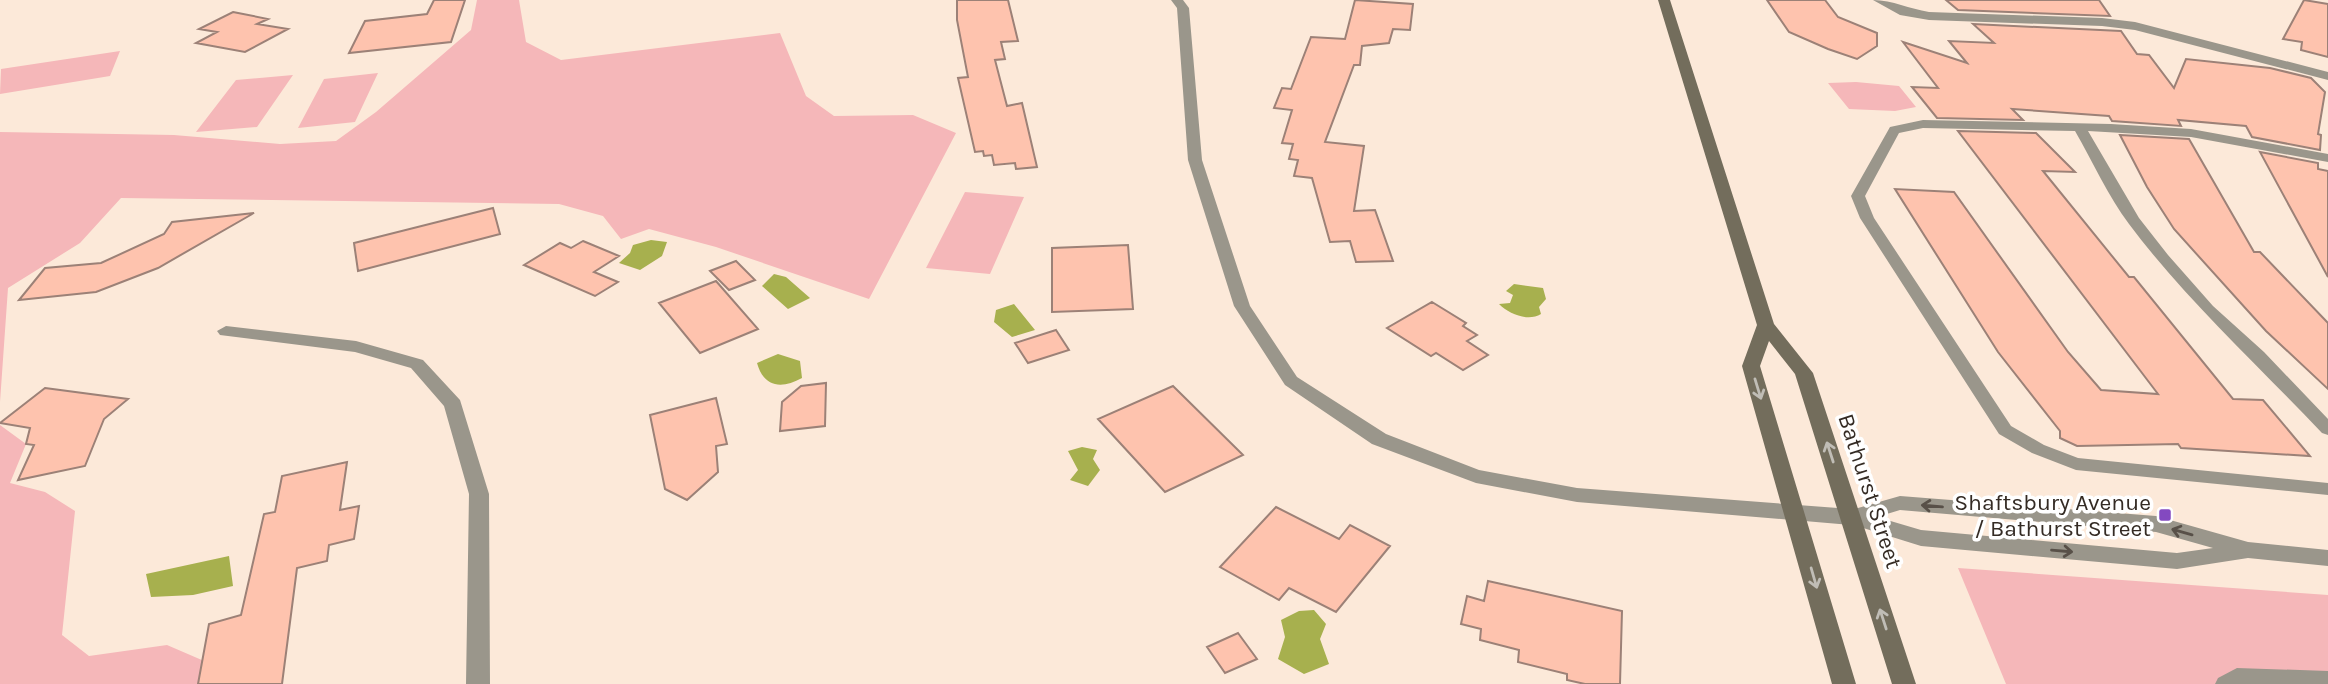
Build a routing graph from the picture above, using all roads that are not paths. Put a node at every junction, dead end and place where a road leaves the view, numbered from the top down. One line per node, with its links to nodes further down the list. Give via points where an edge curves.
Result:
1 (1177, 0): 11 (street, via 1183,8 1195,160 1242,306 1291,381 1379,439 1476,476 1577,495)
2 (1664, 0): 7 (main road, Bathurst Street)
3 (1879, 0): 4 (street, via 1904,12 1929,16 2135,26)
4 (2328, 76)
5 (2079, 127): 6 (lane, via 2191,133); 9 (lane, via 2133,220 2163,258); 10 (lane, via 1923,124 1894,130 1858,196 1867,218 2005,430 2076,464)
6 (2328, 158)
7 (1766, 325): 11 (main road, one-way to 11, via 1751,366); 12 (main road, Bathurst Street, one-way to 7, via 1804,373)
8 (226, 331): 16 (street, via 356,347 417,364 453,404 479,494)
9 (2328, 429)
10 (2328, 489)
11 (1796, 512): 12 (street); 17 (main road, one-way to 17)
12 (1851, 517): 13 (street, one-way to 13, via 1920,538 2177,561); 13 (street, one-way to 12, via 2156,524 1900,503); 18 (main road, Bathurst Street, one-way to 12)
13 (2248, 550): 14 (street)
14 (2328, 558)
15 (2328, 680): 19 (lane, via 2237,677)
16 (478, 684)
17 (1844, 684)
18 (1904, 684)
19 (2225, 684)

